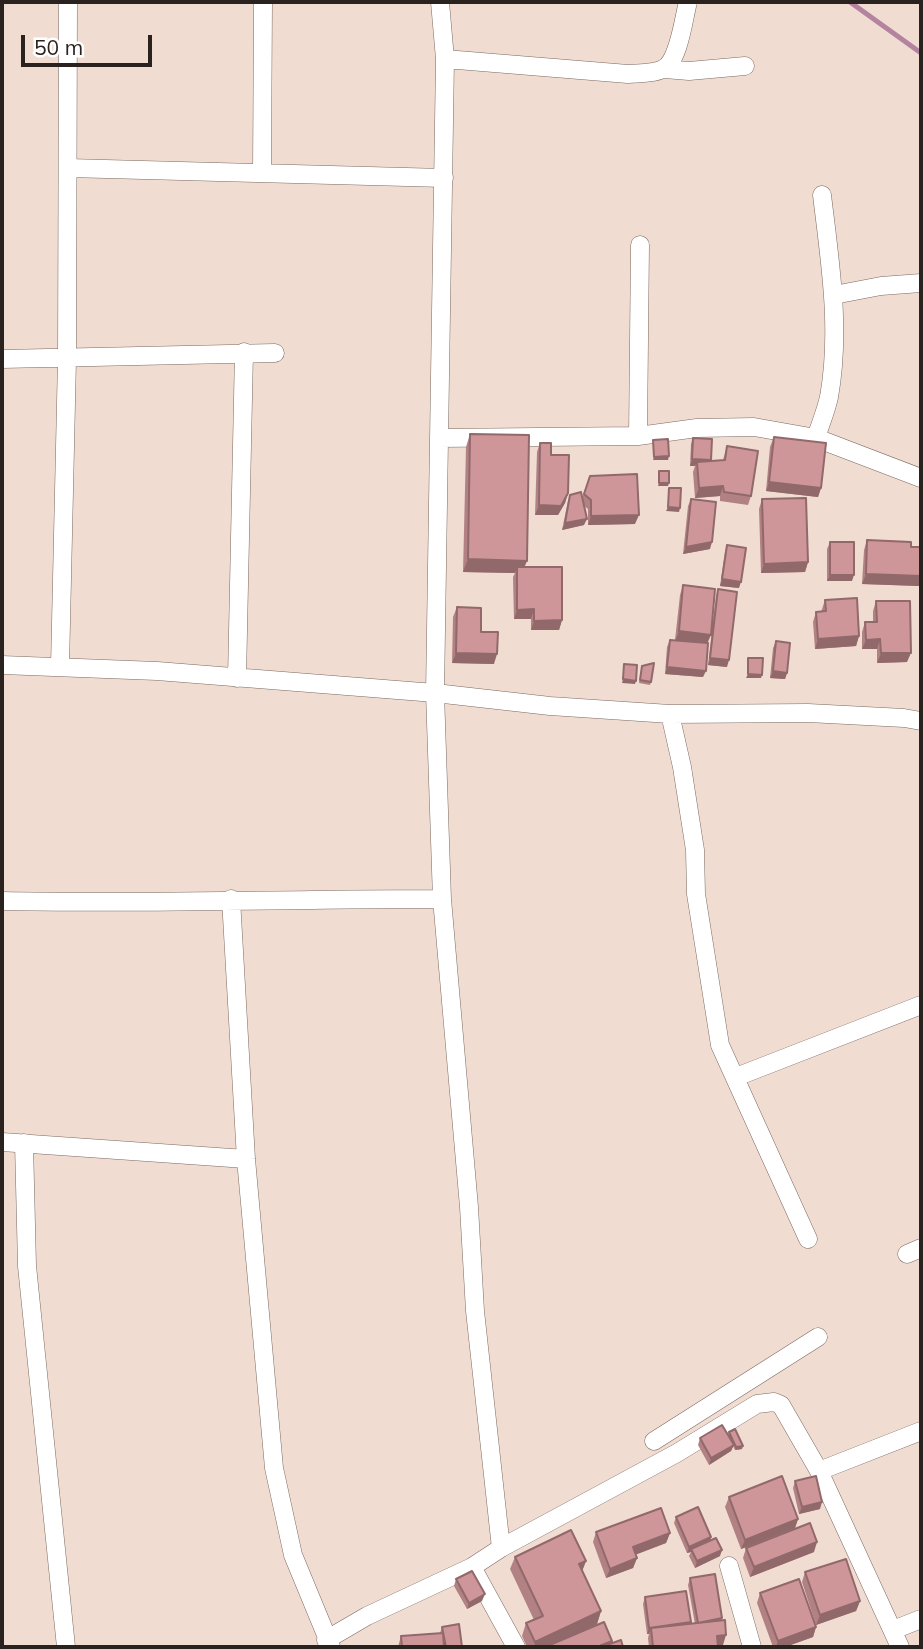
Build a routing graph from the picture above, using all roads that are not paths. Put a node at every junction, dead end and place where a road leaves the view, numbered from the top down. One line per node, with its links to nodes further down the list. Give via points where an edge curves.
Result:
1 (68, 2): 8 (street)
2 (263, 2): 9 (street)
3 (440, 2): 5 (street)
4 (687, 6): 7 (street, via 673,62)
5 (445, 58): 7 (street, via 628,74); 10 (street)
6 (745, 65): 7 (street)
7 (665, 69)
8 (68, 168): 9 (street); 18 (street)
9 (262, 173): 10 (street)
10 (444, 178): 20 (street)
11 (822, 195): 14 (street)
12 (640, 245): 19 (street)
13 (921, 283): 14 (street)
14 (834, 295): 21 (street, via 829,397)
15 (244, 352): 16 (street); 18 (street); 25 (street)
16 (275, 353)
17 (2, 359): 18 (street)
18 (67, 359): 24 (street)
19 (638, 436): 20 (street); 21 (street, via 754,427)
20 (439, 438): 26 (street)
21 (816, 438): 22 (street)
22 (921, 478)
23 (2, 665): 24 (street)
24 (60, 667): 25 (street)
25 (237, 678): 26 (street)
26 (435, 693): 27 (street); 29 (street)
27 (670, 714): 28 (street, via 808,713); 33 (street, via 692,836 696,894 720,1045)
28 (921, 721)
29 (442, 899): 30 (street); 46 (street, via 476,1324)
30 (230, 900): 31 (street); 36 (street)
31 (2, 901)
32 (921, 1005): 33 (street)
33 (736, 1077): 37 (street)
34 (2, 1142): 35 (street)
35 (24, 1143): 36 (street); 52 (street, via 27,1266)
36 (246, 1159): 51 (street, via 274,1468 293,1555)
37 (808, 1239)
38 (818, 1337): 39 (street)
39 (754, 1377): 40 (street); 41 (street)
40 (765, 1401): 43 (street); 45 (street, via 781,1405)
41 (699, 1412): 43 (street); 44 (street)
42 (921, 1431): 45 (street)
43 (709, 1434): 46 (street)
44 (654, 1441)
45 (819, 1471): 50 (street)
46 (501, 1548): 48 (street)
47 (729, 1566): 54 (street)
48 (472, 1567): 51 (street, via 366,1616); 53 (street)
49 (921, 1619): 50 (street)
50 (893, 1630): 55 (street)
51 (329, 1644)
52 (66, 1647)
53 (516, 1647)
54 (752, 1647)
55 (900, 1647)

